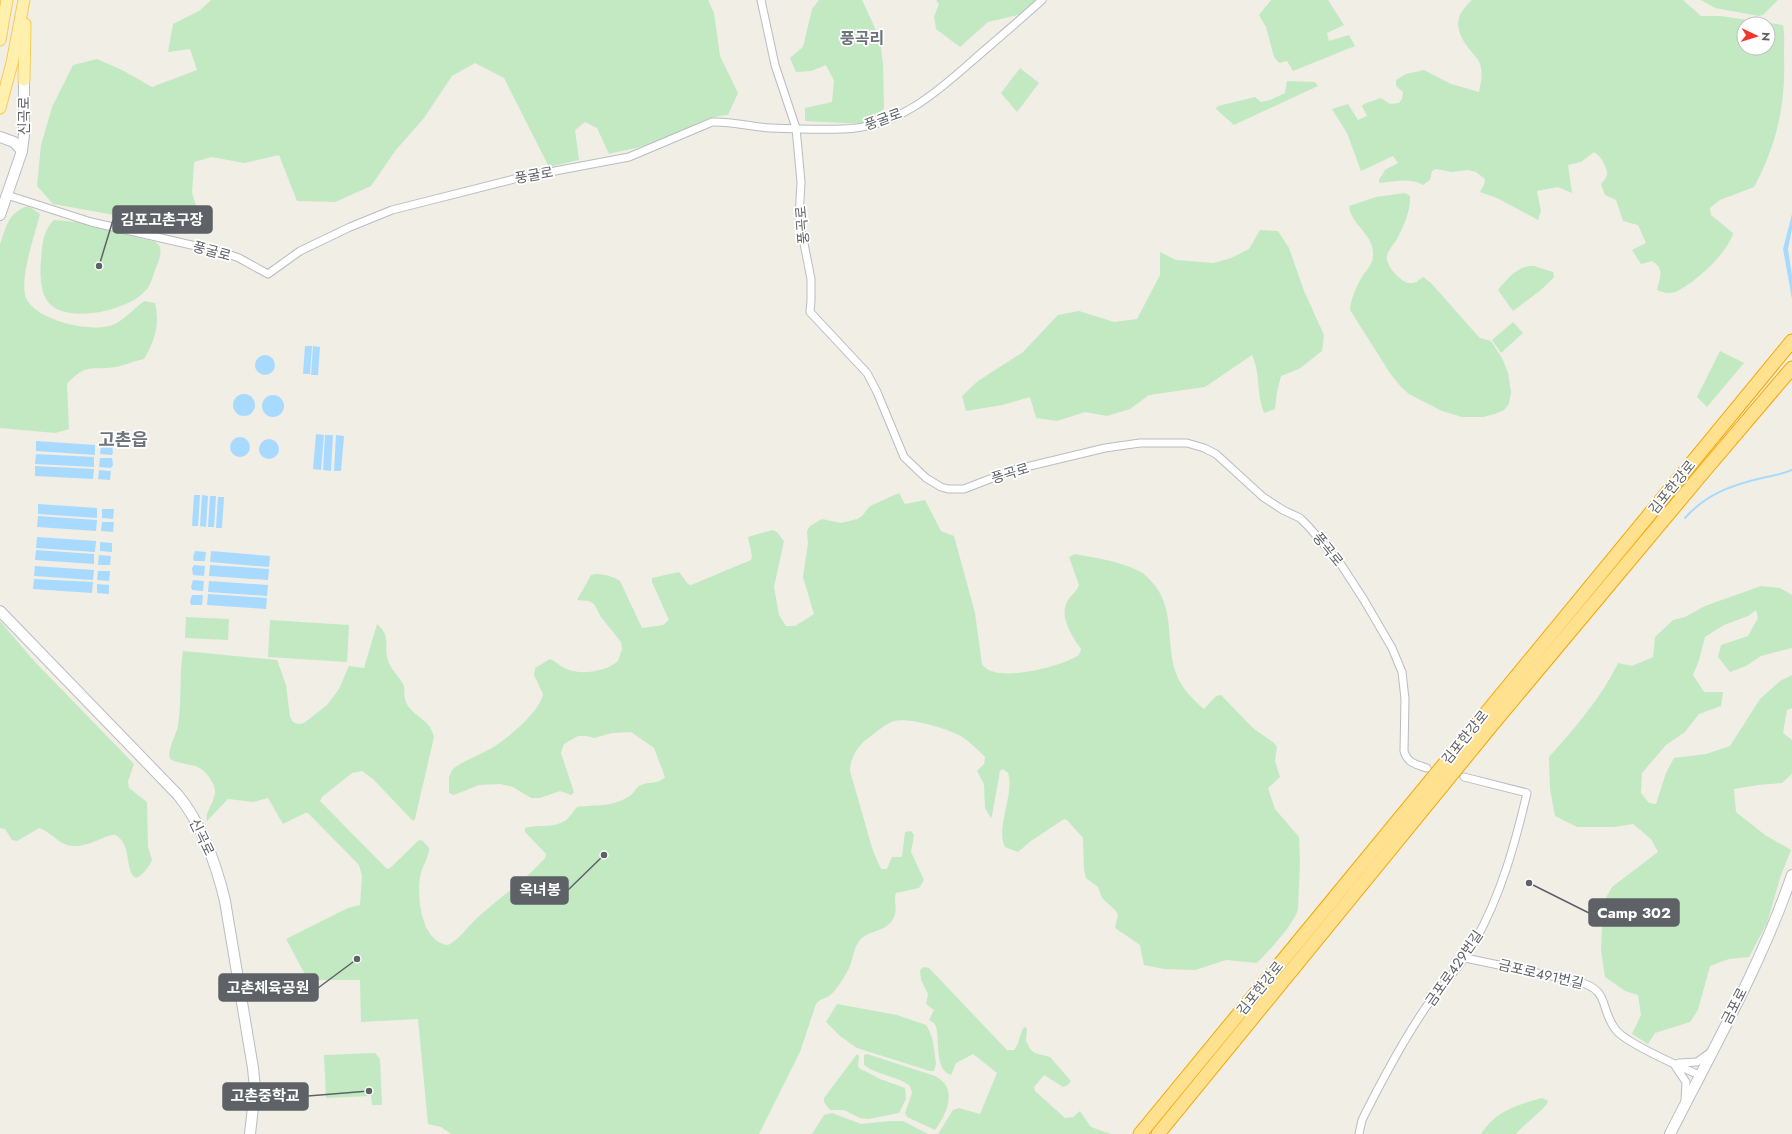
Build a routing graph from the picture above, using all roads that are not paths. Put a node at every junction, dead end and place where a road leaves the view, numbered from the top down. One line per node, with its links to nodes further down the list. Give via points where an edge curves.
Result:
1 (7, 0): 5 (main road)
2 (25, 0): 6 (main road); 7 (main road)
3 (762, 0): 8 (street, 풍곡로, via 775,65)
4 (1042, 0): 8 (street, 풍굴로, via 941,89 900,114 865,128)
5 (0, 40)
6 (24, 80): 10 (street, 신곡로)
7 (0, 108)
8 (796, 128): 11 (street, 풍굴로, via 712,122 629,157 518,178 410,205 375,216 300,251 268,274 222,252 91,222); 16 (street, 풍곡로, via 801,182 799,218 810,279 810,312 867,373 900,450 909,462 933,482 956,490 1014,470 1117,446 1179,442 1210,450 1264,497 1304,522 1342,566 1392,648 1402,672 1405,698 1405,756 1414,764)
9 (0, 137): 10 (street, 신곡로, via 14,142)
10 (22, 151): 11 (street, 신곡로)
11 (7, 195): 12 (street, 신곡로)
12 (0, 215)
13 (1792, 341): 25 (highway, 김포한강로)
14 (1792, 368): 26 (highway, 김포한강로, via 1492,725)
15 (0, 611): 24 (street, 신곡로, via 178,795 207,842 225,901 251,1049 255,1089)
16 (1427, 768)
17 (1464, 777): 19 (street, 금포로429번길, via 1527,793 1503,879 1481,930)
18 (1792, 875): 20 (street, 금포로, via 1766,941)
19 (1465, 958): 21 (street, 금포로491번길, via 1593,986 1616,1030); 27 (street, 금포로429번길, via 1429,1004 1404,1045 1362,1120)
20 (1712, 1051): 21 (street, via 1697,1062); 22 (street, 금포로)
21 (1672, 1063): 22 (street, 금포로491번길); 23 (street, via 1686,1082)
22 (1699, 1075): 23 (street, 금포로)
23 (1685, 1103): 28 (street, 금포로)
24 (250, 1134)
25 (1140, 1134)
26 (1158, 1134)
27 (1360, 1134)
28 (1670, 1134)

